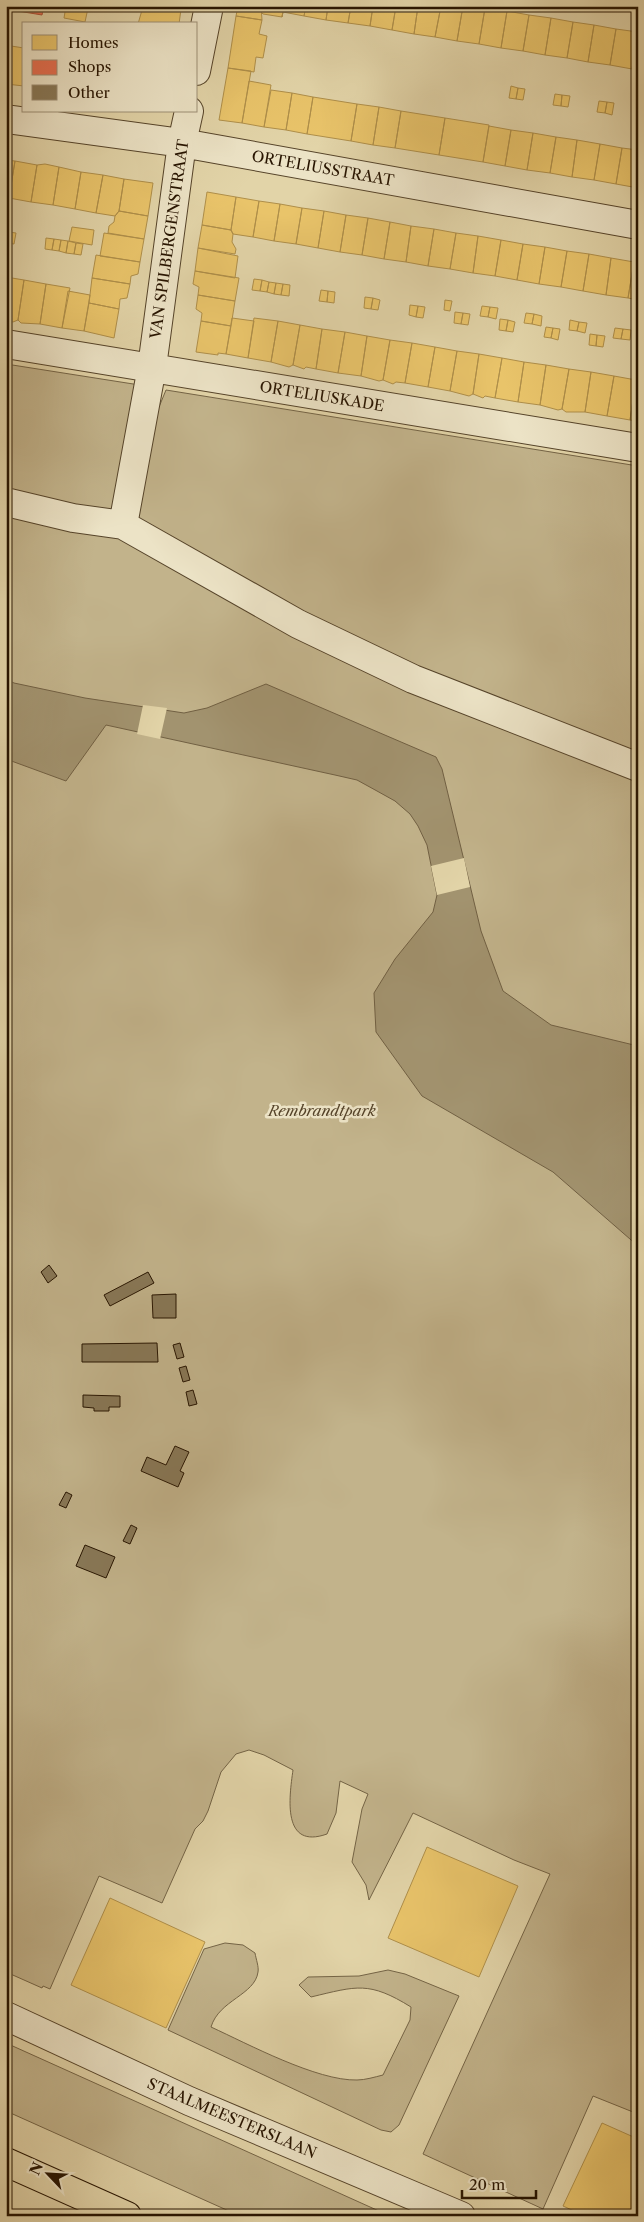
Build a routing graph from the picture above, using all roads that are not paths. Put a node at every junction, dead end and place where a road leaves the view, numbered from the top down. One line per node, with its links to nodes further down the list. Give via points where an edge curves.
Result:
1 (209, 6): 2 (street)
2 (198, 62)
3 (188, 112): 5 (street, VAN SPILBERGENSTRAAT)
4 (6, 119): 5 (street, ORTELIUSSTRAAT)
5 (182, 143): 6 (street, ORTELIUSSTRAAT); 8 (street, VAN SPILBERGENSTRAAT)
6 (638, 225)
7 (6, 344): 8 (street, ORTELIUSKADE)
8 (152, 367): 9 (street, ORTELIUSKADE); 11 (street, VAN SPILBERGENSTRAAT)
9 (638, 448)
10 (6, 502): 11 (street, via 74,518)
11 (123, 525): 12 (street, via 298,624 413,679)
12 (638, 767)
13 (6, 2016): 16 (street, STAALMEESTERSLAAN, via 190,2101)
14 (6, 2162): 15 (highway)
15 (127, 2216)
16 (461, 2216)

